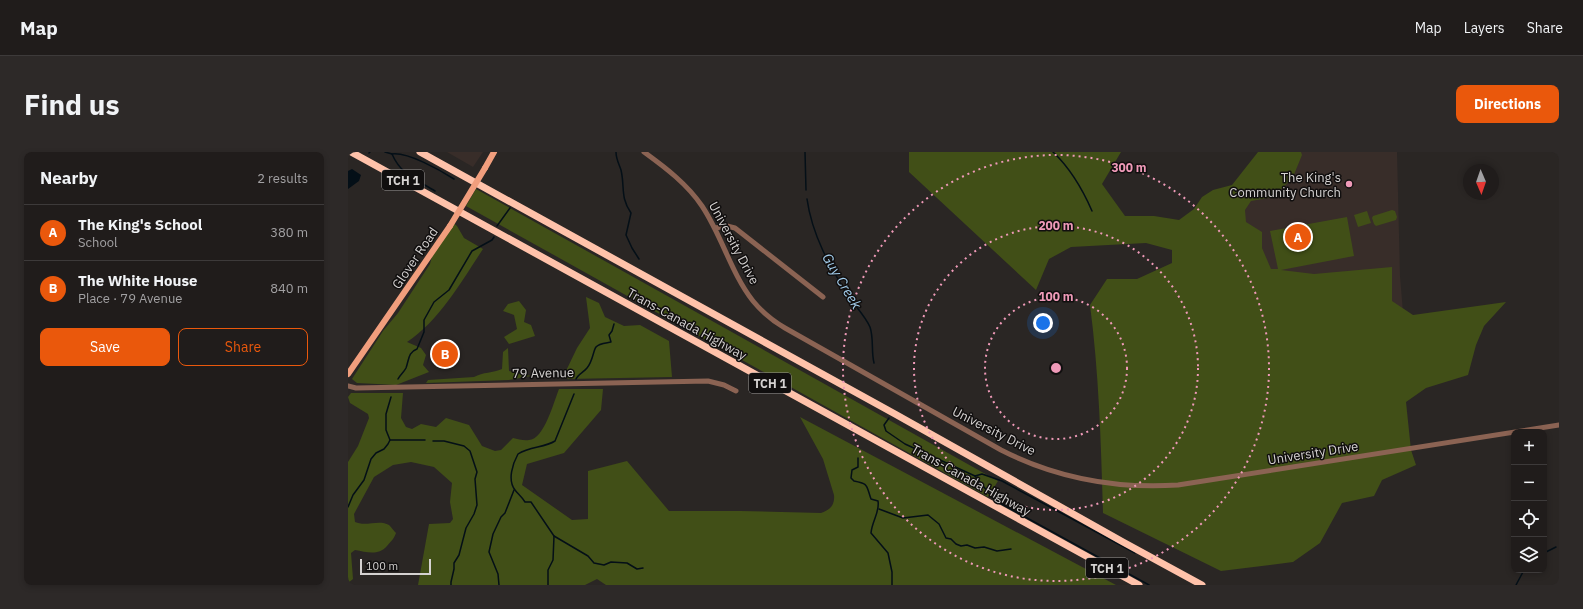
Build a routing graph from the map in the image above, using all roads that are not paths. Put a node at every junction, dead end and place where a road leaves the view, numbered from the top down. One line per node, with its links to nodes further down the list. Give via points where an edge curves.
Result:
1 (351, 152): 11 (highway, Trans-Canada Highway / TCH 1)
2 (420, 152): 12 (highway, Trans-Canada Highway / TCH 1)
3 (494, 152): 7 (main road, Glover Road, bridge, via 450,226)
4 (644, 152): 5 (street, University Drive, via 692,193)
5 (715, 228): 6 (street, via 735,228); 10 (street, University Drive, via 748,294 775,322 1006,452 1077,478 1129,486 1178,485)
6 (823, 298)
7 (348, 374)
8 (348, 386): 9 (street, 79 Avenue, via 356,388 708,381)
9 (736, 391)
10 (1559, 425)
11 (1139, 585)
12 (1202, 585)

